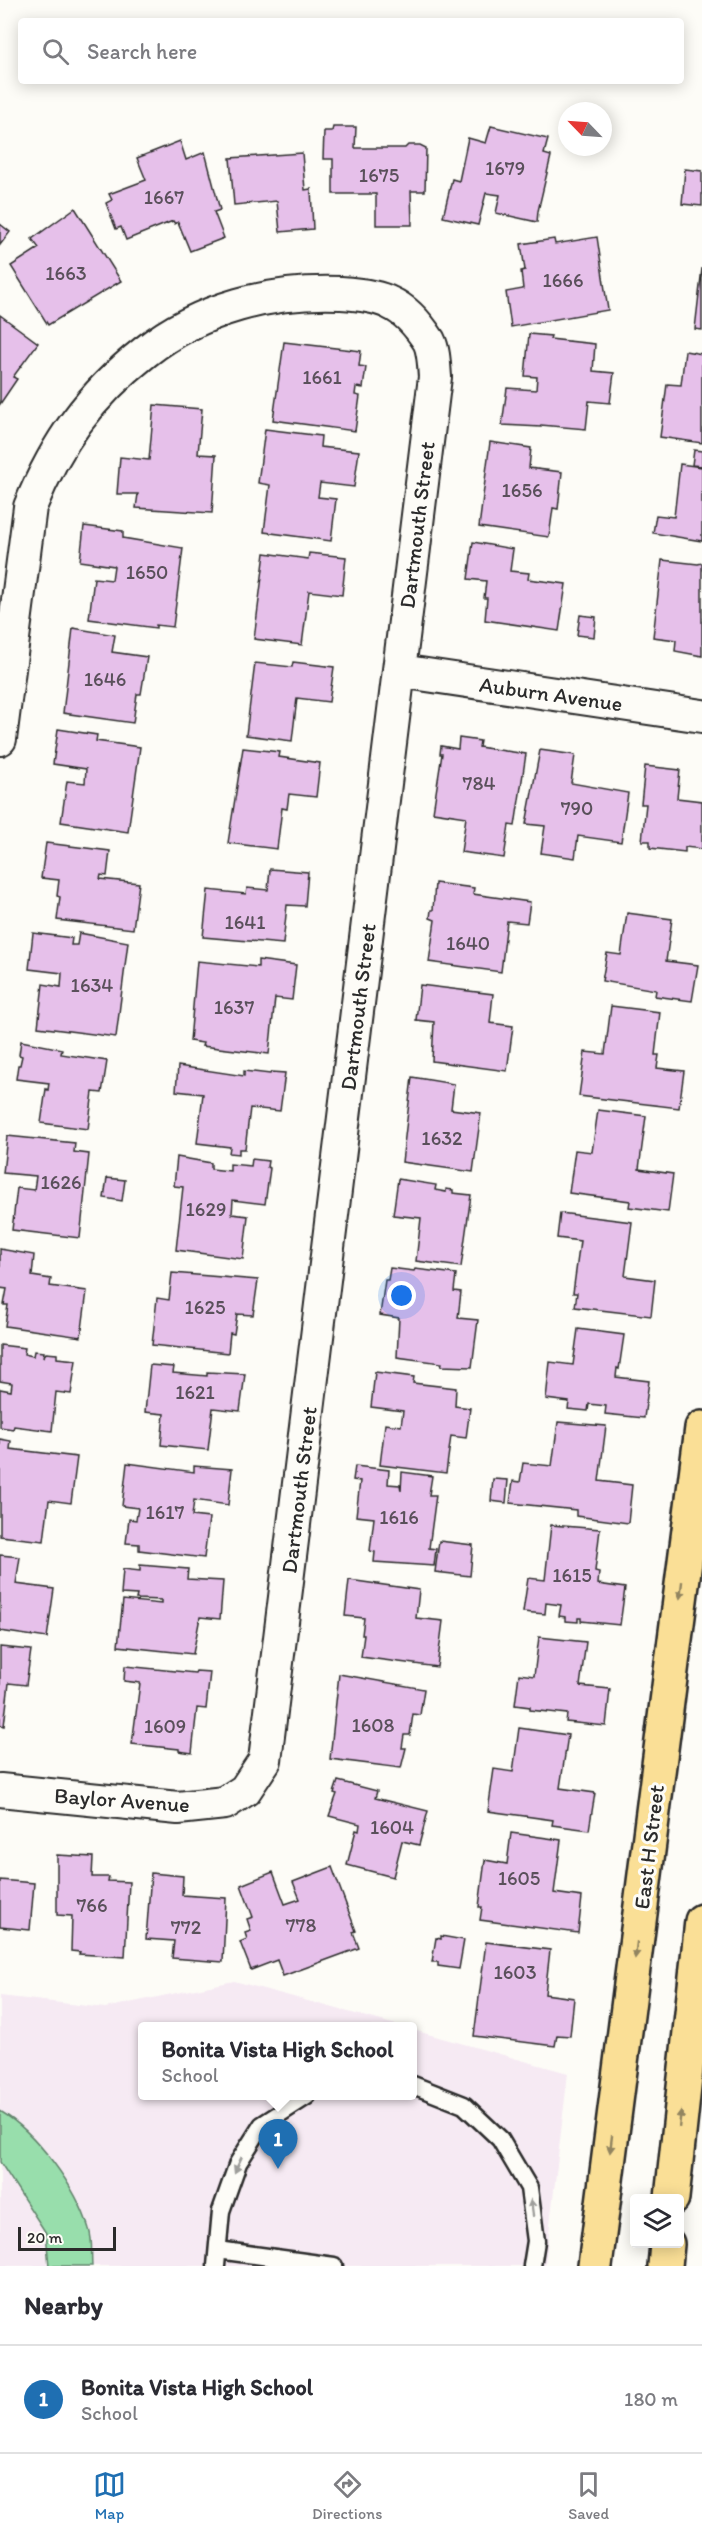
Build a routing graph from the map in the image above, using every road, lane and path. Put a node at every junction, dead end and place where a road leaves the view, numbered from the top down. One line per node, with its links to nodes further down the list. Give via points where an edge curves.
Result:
1 (400, 671): 2 (street, Auburn Avenue); 3 (street, Dartmouth Street, via 435,377 430,343 416,322 390,303 357,294 300,294 247,302 178,330 147,350 86,408 44,472 30,507); 5 (street, Dartmouth Street)
2 (702, 716)
3 (0, 739)
4 (702, 1428): 17 (main road, East H Street, one-way to 17)
5 (270, 1729): 6 (street, Baylor Avenue, via 265,1760 245,1790 225,1803 178,1808)
6 (0, 1790)
7 (702, 1921): 8 (main road)
8 (695, 2034): 11 (main road, one-way to 8)
9 (417, 2087): 16 (lane, one-way to 9, via 536,2241 529,2188 500,2139 464,2105)
10 (301, 2100): 13 (lane, one-way to 13, via 262,2125 238,2163 221,2211)
11 (673, 2194)
12 (667, 2248): 18 (main road)
13 (217, 2258): 14 (lane)
14 (279, 2263): 15 (lane)
15 (334, 2266)
16 (532, 2266)
17 (596, 2266)
18 (665, 2266)

